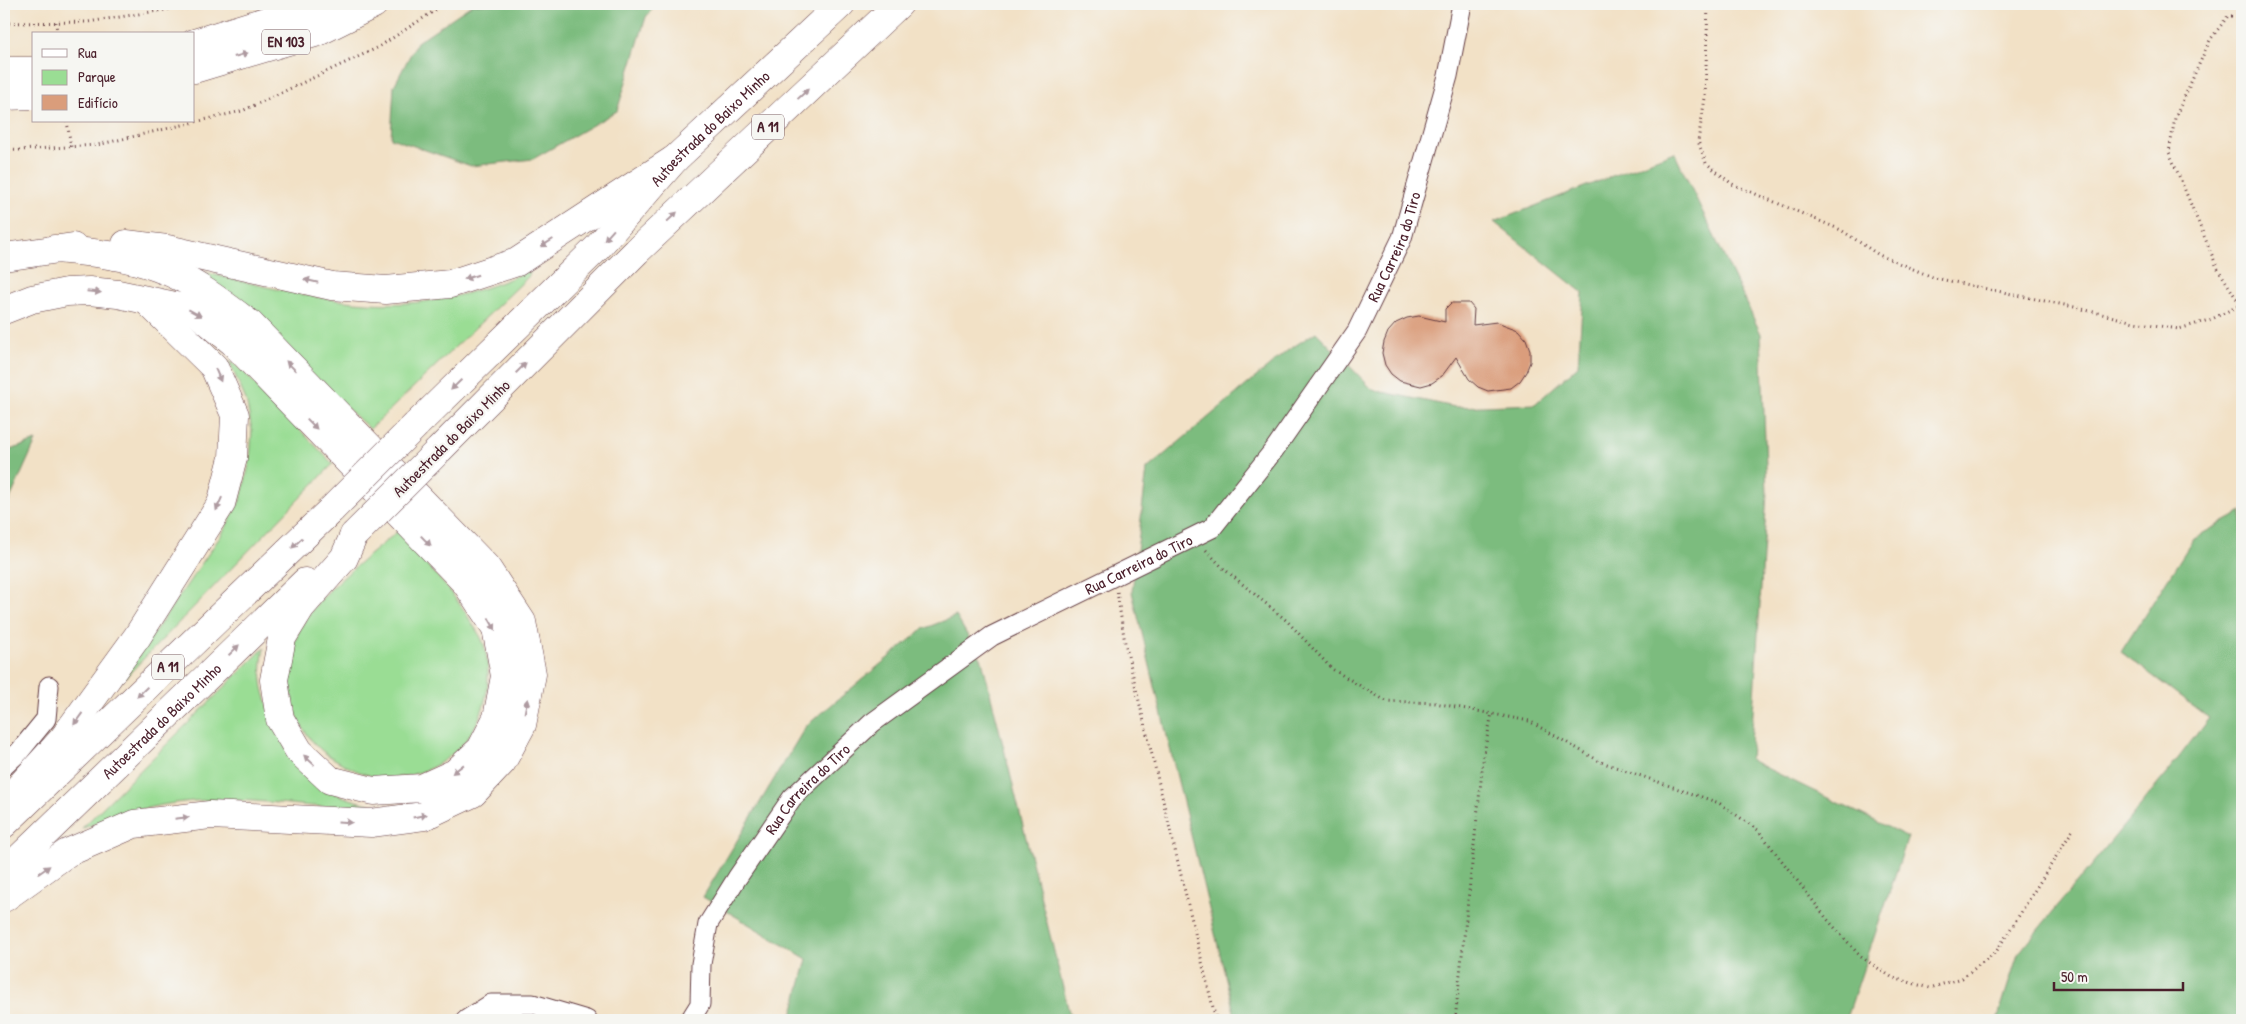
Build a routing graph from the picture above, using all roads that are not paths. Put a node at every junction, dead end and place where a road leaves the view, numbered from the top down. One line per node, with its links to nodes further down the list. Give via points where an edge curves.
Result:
1 (320, 4): 6 (main road, EN 103)
2 (374, 4): 7 (main road, EN 103, one-way to 2, via 318,32)
3 (841, 4): 12 (main road, Autoestrada do Baixo Minho / A 11)
4 (899, 4): 17 (main road, Autoestrada do Baixo Minho / A 11, one-way to 4, bridge, via 637,251)
5 (1462, 4): 26 (street, Rua Carreira do Tiro, via 1448,76 1402,238 1357,331 1263,464 1212,528 992,636 872,723 792,798 708,924 701,964 700,1004)
6 (195, 43)
7 (195, 68)
8 (4, 71): 9 (main road)
9 (32, 71)
10 (32, 95): 11 (main road)
11 (4, 96)
12 (675, 159): 13 (main road, one-way to 13, via 517,262 450,284 386,290 332,286 168,249 109,242); 21 (main road, Autoestrada do Baixo Minho / A 11, one-way to 21, bridge, via 597,248 332,510)
13 (54, 249): 14 (main road); 23 (main road, one-way to 13, via 67,853 134,824 210,815 371,823 424,816 473,794 502,762 522,725 532,674 522,622 486,567 250,324 211,294 160,268 108,254)
14 (4, 257)
15 (148, 302): 16 (main road, one-way to 15, via 32,299 67,292 118,294); 17 (main road, one-way to 17, via 194,310 233,342 466,583 496,628 505,676 497,718 481,749 455,773 422,788 373,791 330,780 299,751 280,718 274,680 282,638 301,607 344,558); 20 (main road, one-way to 20, via 214,366 235,415 234,458 221,504 120,660 63,739)
16 (4, 310)
17 (354, 535): 22 (main road, Autoestrada do Baixo Minho / A 11, one-way to 17)
18 (49, 686): 19 (street, via 46,719)
19 (4, 766)
20 (4, 804)
21 (4, 824)
22 (4, 873)
23 (4, 898)
24 (466, 1020): 25 (street, via 491,1004 533,1004)
25 (587, 1020)
26 (690, 1020)

